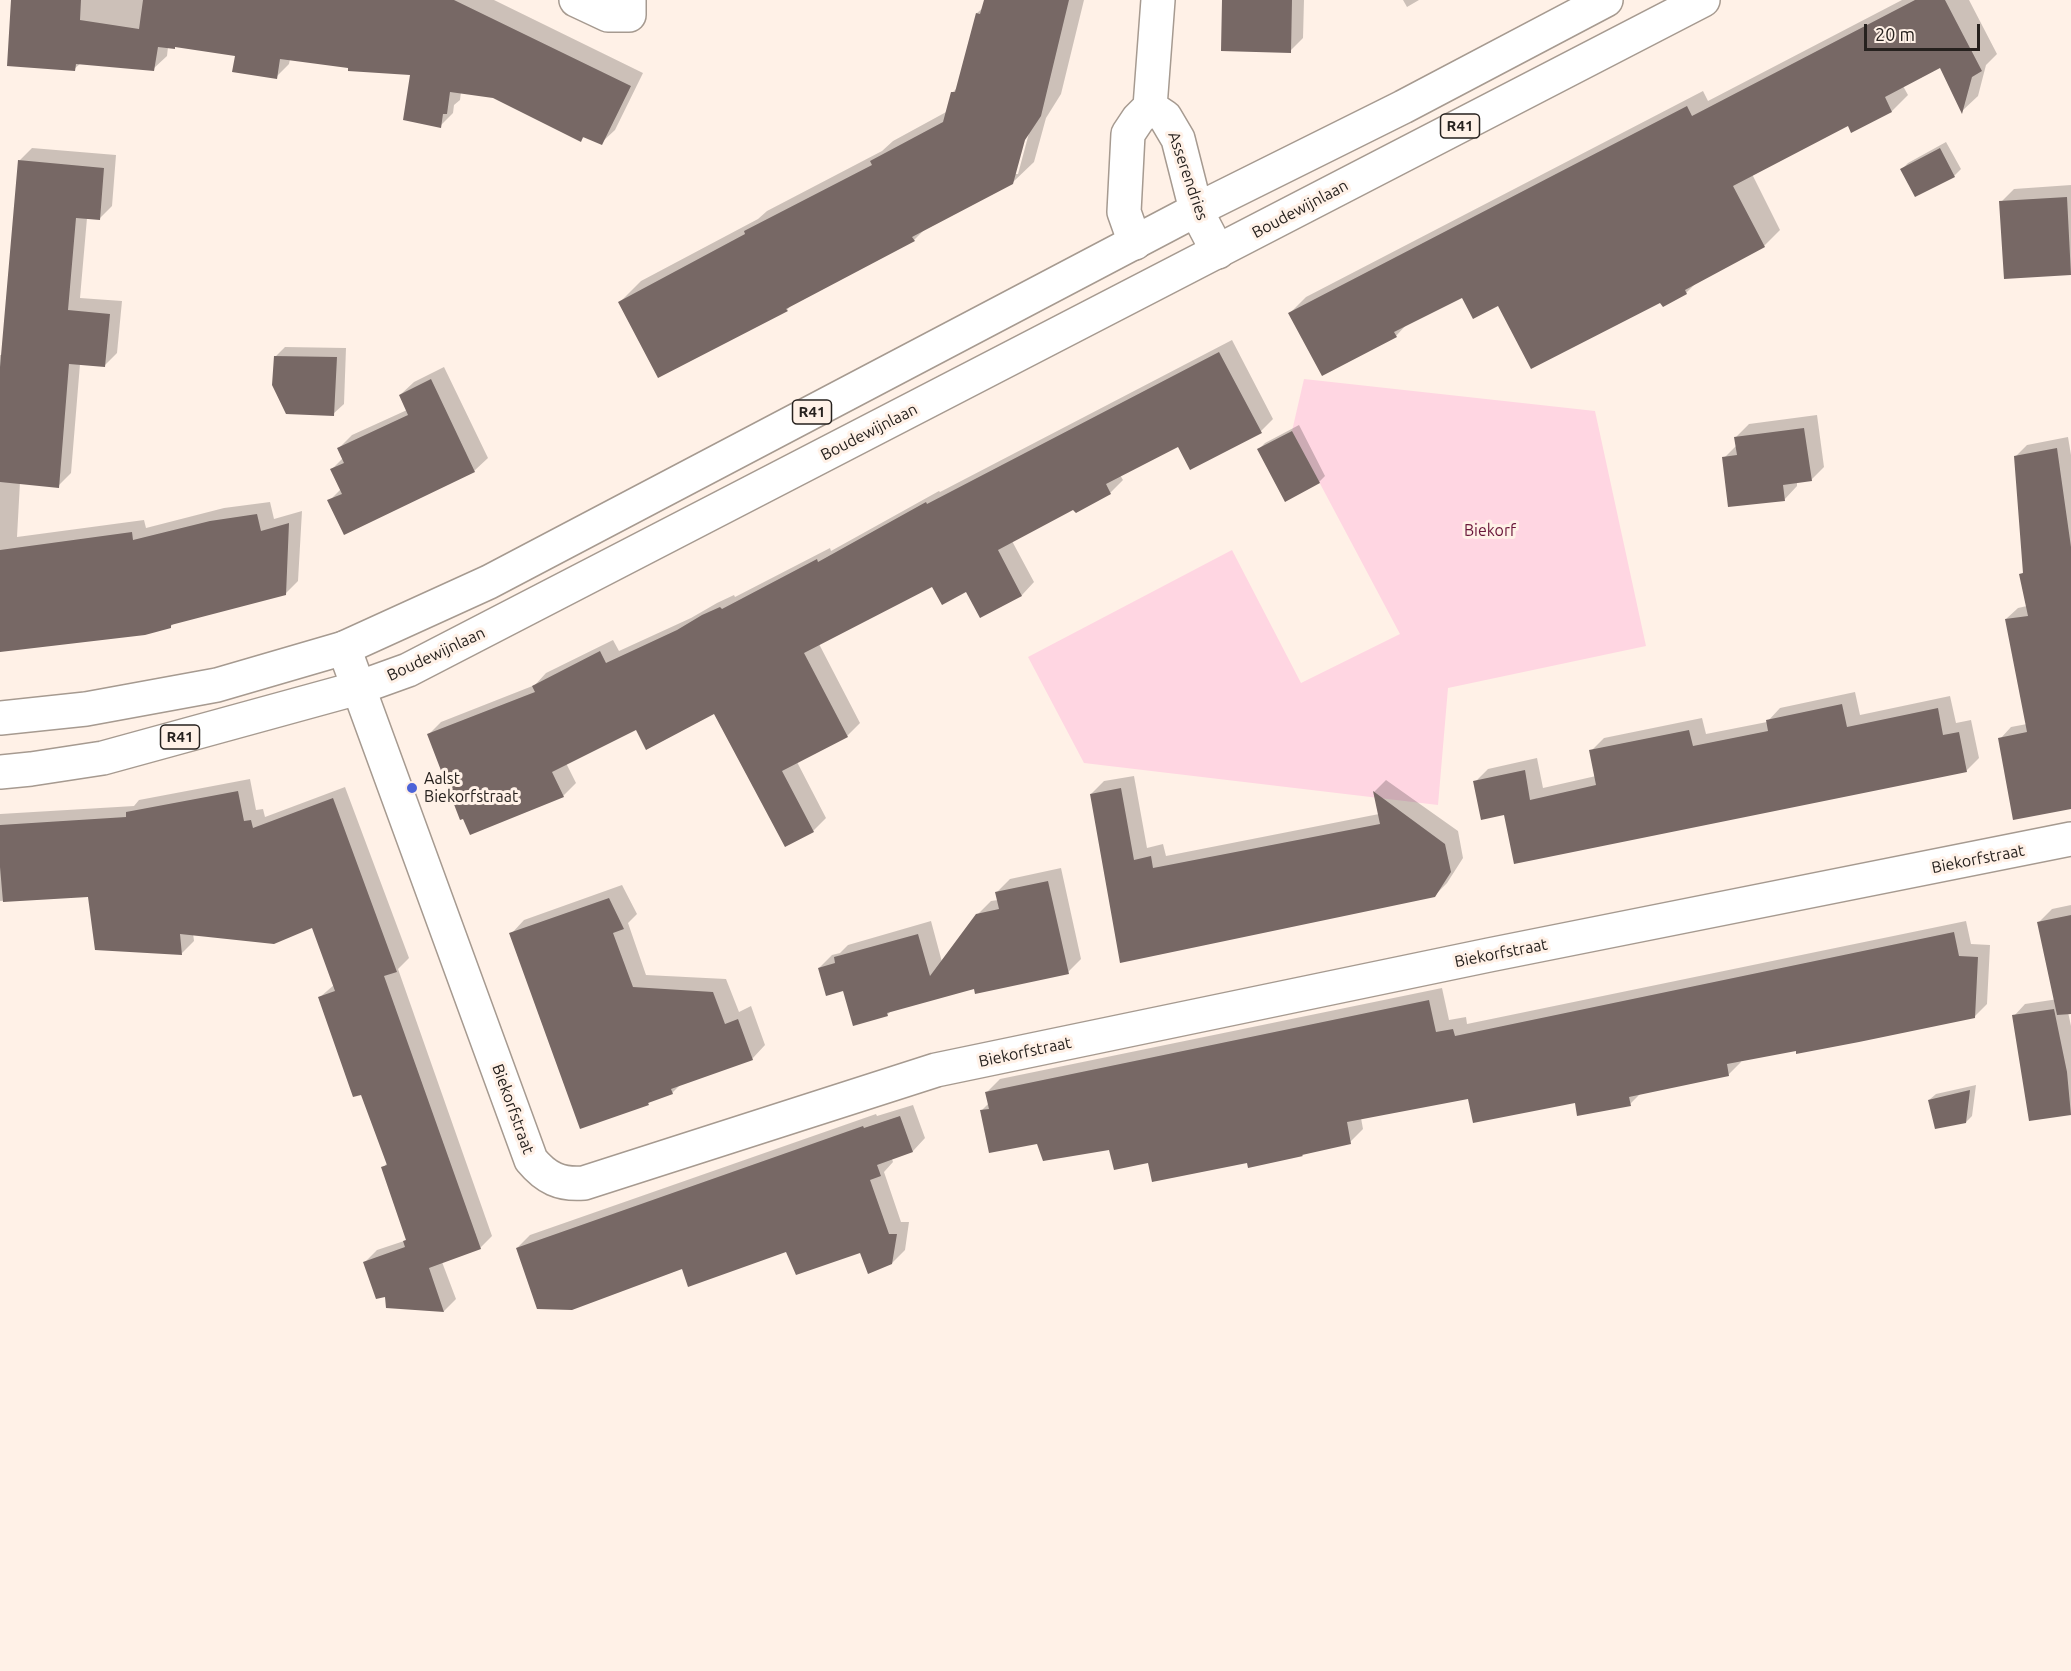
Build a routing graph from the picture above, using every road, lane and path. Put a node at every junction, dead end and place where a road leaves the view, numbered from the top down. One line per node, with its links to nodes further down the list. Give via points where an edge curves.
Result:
1 (576, 0): 2 (main road, via 608,15 628,15)
2 (629, 0)
3 (1158, 0): 6 (main road)
4 (1606, 0): 7 (main road, R41)
5 (1703, 0): 9 (main road, Boudewijnlaan / R41)
6 (1150, 107): 7 (main road, Asserendries, via 1165,117 1178,139); 8 (main road, via 1128,134 1124,212)
7 (1196, 210): 8 (main road, R41); 9 (main road, Asserendries)
8 (1135, 243): 10 (main road, R41, via 489,582)
9 (1218, 252): 11 (main road, Boudewijnlaan / R41, via 408,670)
10 (344, 648): 11 (main road, Biekorfstraat); 12 (main road, R41, via 217,685 86,709)
11 (358, 688): 13 (main road, Boudewijnlaan / R41, via 103,758); 14 (main road, Biekorfstraat, via 531,1160 554,1181 570,1184 584,1183 936,1070)
12 (0, 718)
13 (0, 772)
14 (2071, 840)

